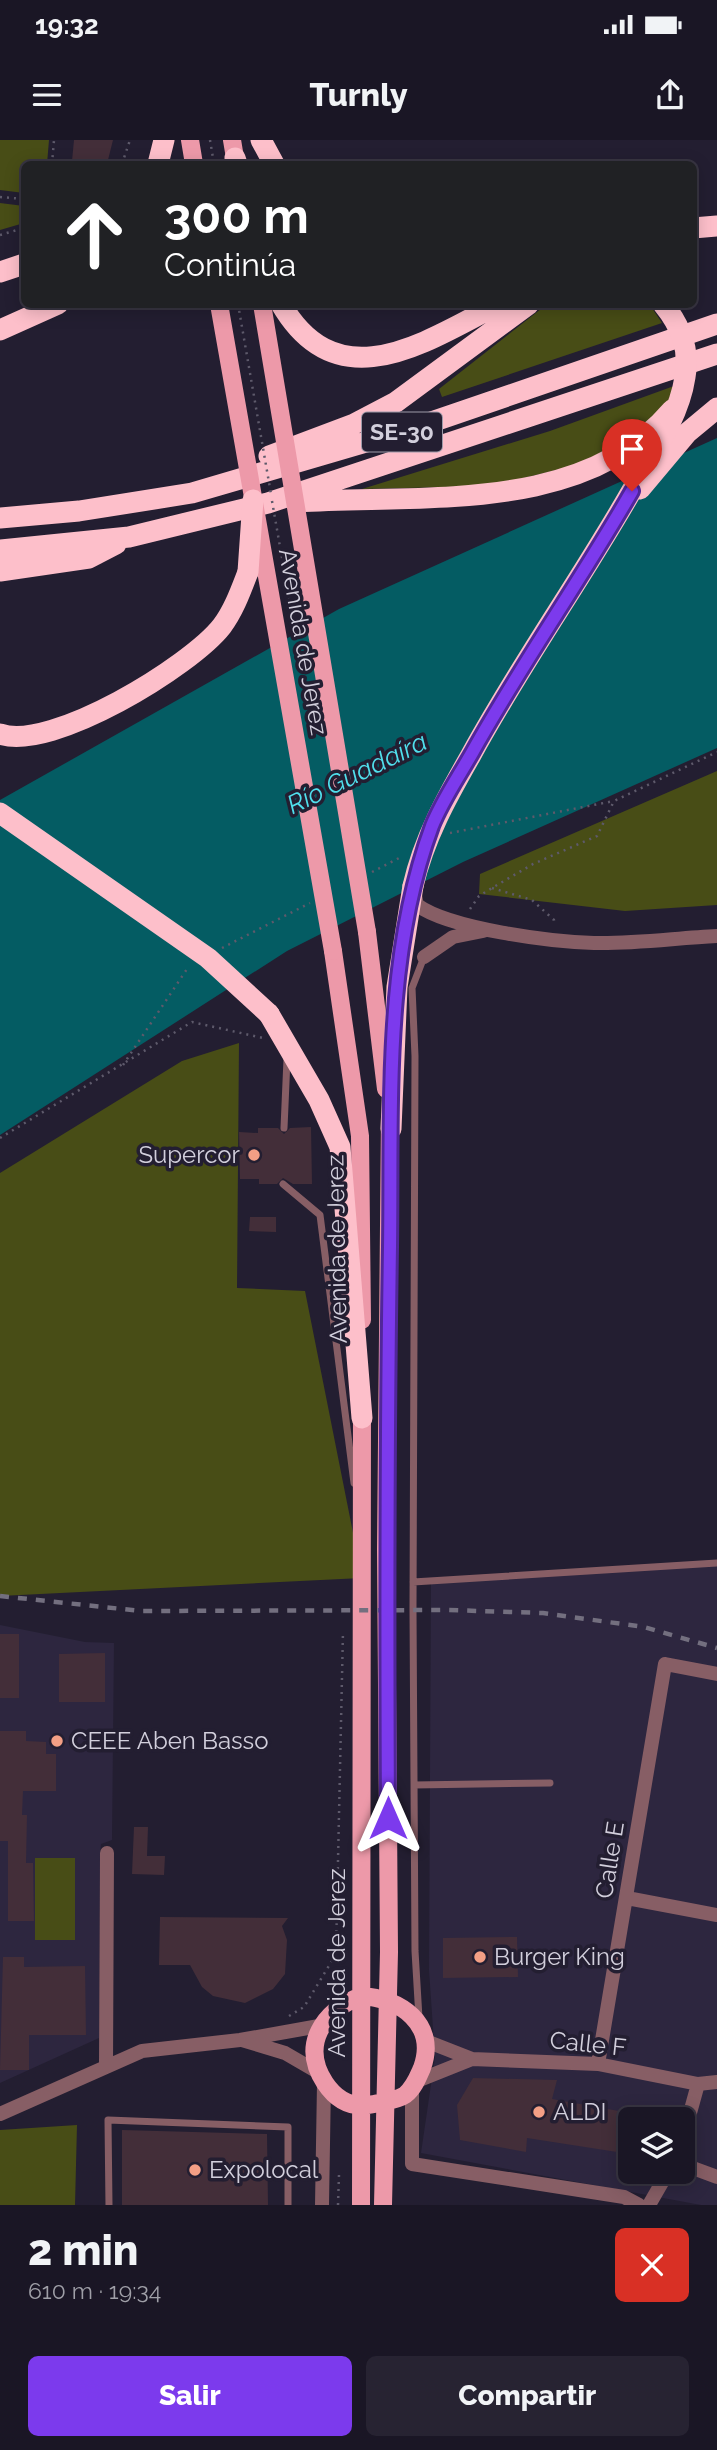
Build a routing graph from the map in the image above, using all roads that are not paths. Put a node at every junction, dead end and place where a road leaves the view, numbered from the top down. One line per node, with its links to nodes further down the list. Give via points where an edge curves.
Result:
1 (164, 140): 4 (highway)
2 (190, 140): 5 (main road)
3 (261, 140): 6 (highway)
4 (159, 161)
5 (194, 161)
6 (272, 161)
7 (717, 226): 8 (highway)
8 (697, 228)
9 (21, 265): 10 (highway)
10 (0, 272)
11 (49, 308): 19 (highway)
12 (220, 308): 23 (main road, Avenida de Jerez, bridge)
13 (263, 308): 40 (main road, Avenida de Jerez, bridge, via 367,932)
14 (283, 308): 15 (highway, via 295,328 321,348 352,357 386,356 413,348)
15 (491, 308)
16 (524, 308): 24 (highway, via 430,379 354,424 286,451)
17 (666, 308): 21 (highway, bridge, via 677,321 687,351)
18 (717, 324): 24 (highway, SE-30, via 361,443 192,493)
19 (0, 330)
20 (717, 354): 23 (highway, SE-30)
21 (677, 404): 23 (highway, via 652,433 620,454 531,489 450,497); 25 (highway, bridge)
22 (717, 408): 25 (highway, via 687,433)
23 (260, 502): 27 (highway, SE-30); 30 (highway, bridge, via 248,572 222,627 184,660 86,719 47,734); 42 (main road, Avenida de Jerez, bridge, via 360,1136)
24 (79, 512): 26 (highway, SE-30)
25 (618, 515): 32 (highway, bridge, via 433,822)
26 (0, 518)
27 (129, 537): 28 (highway, SE-30); 29 (highway, via 89,558)
28 (0, 550)
29 (0, 571)
30 (0, 734)
31 (0, 813): 38 (highway, bridge, via 208,958 269,1014)
32 (413, 886): 33 (highway); 34 (street, via 417,905 428,914)
33 (405, 925): 37 (lane); 40 (highway, via 397,987)
34 (491, 930): 35 (street, via 594,943); 36 (street, via 453,937)
35 (717, 936)
36 (424, 957): 37 (lane)
37 (412, 988): 45 (lane)
38 (288, 1044): 39 (lane); 42 (highway, via 340,1147)
39 (284, 1128)
40 (391, 1129): 53 (main road, Avenida de Jerez, via 386,1550)
41 (284, 1184): 43 (lane, via 320,1215)
42 (362, 1418): 43 (main road, Avenida de Jerez)
43 (362, 1550): 52 (main road, Avenida de Jerez)
44 (717, 1563): 45 (lane)
45 (413, 1582): 48 (lane)
46 (717, 1674): 50 (street, Calle E, via 665,1664)
47 (550, 1783): 48 (lane)
48 (414, 1785): 54 (lane)
49 (107, 1853): 60 (street)
50 (627, 1898): 51 (street); 59 (street, Calle E)
51 (717, 1915)
52 (361, 1996): 53 (main road); 55 (main road, via 330,2013); 66 (main road, Avenida de Jerez)
53 (388, 1999): 54 (main road); 65 (main road, Avenida de Jerez)
54 (419, 2022): 57 (main road)
55 (319, 2026): 56 (street); 61 (main road, via 313,2052)
56 (240, 2040): 60 (street, via 142,2051); 61 (street, via 285,2053)
57 (426, 2041): 58 (street, Calle F); 63 (main road, via 424,2063)
58 (472, 2059): 59 (street, Calle F); 63 (street, Calle F)
59 (598, 2064): 64 (street, Calle F)
60 (106, 2067): 68 (street)
61 (320, 2077): 66 (main road, via 331,2093); 74 (street)
62 (717, 2082): 64 (street, Calle F)
63 (414, 2084): 65 (main road, via 404,2095); 77 (street, via 412,2164 624,2197)
64 (698, 2084): 67 (street)
65 (384, 2102): 66 (main road); 76 (main road, Avenida de Jerez)
66 (362, 2107): 75 (main road, Avenida de Jerez)
67 (692, 2107)
68 (0, 2114)
69 (695, 2169): 70 (street)
70 (717, 2177)
71 (661, 2184): 78 (street)
72 (108, 2205): 73 (lane, via 108,2120 288,2126)
73 (288, 2205)
74 (322, 2205)
75 (360, 2205)
76 (383, 2205)
77 (639, 2205)
78 (649, 2205)

